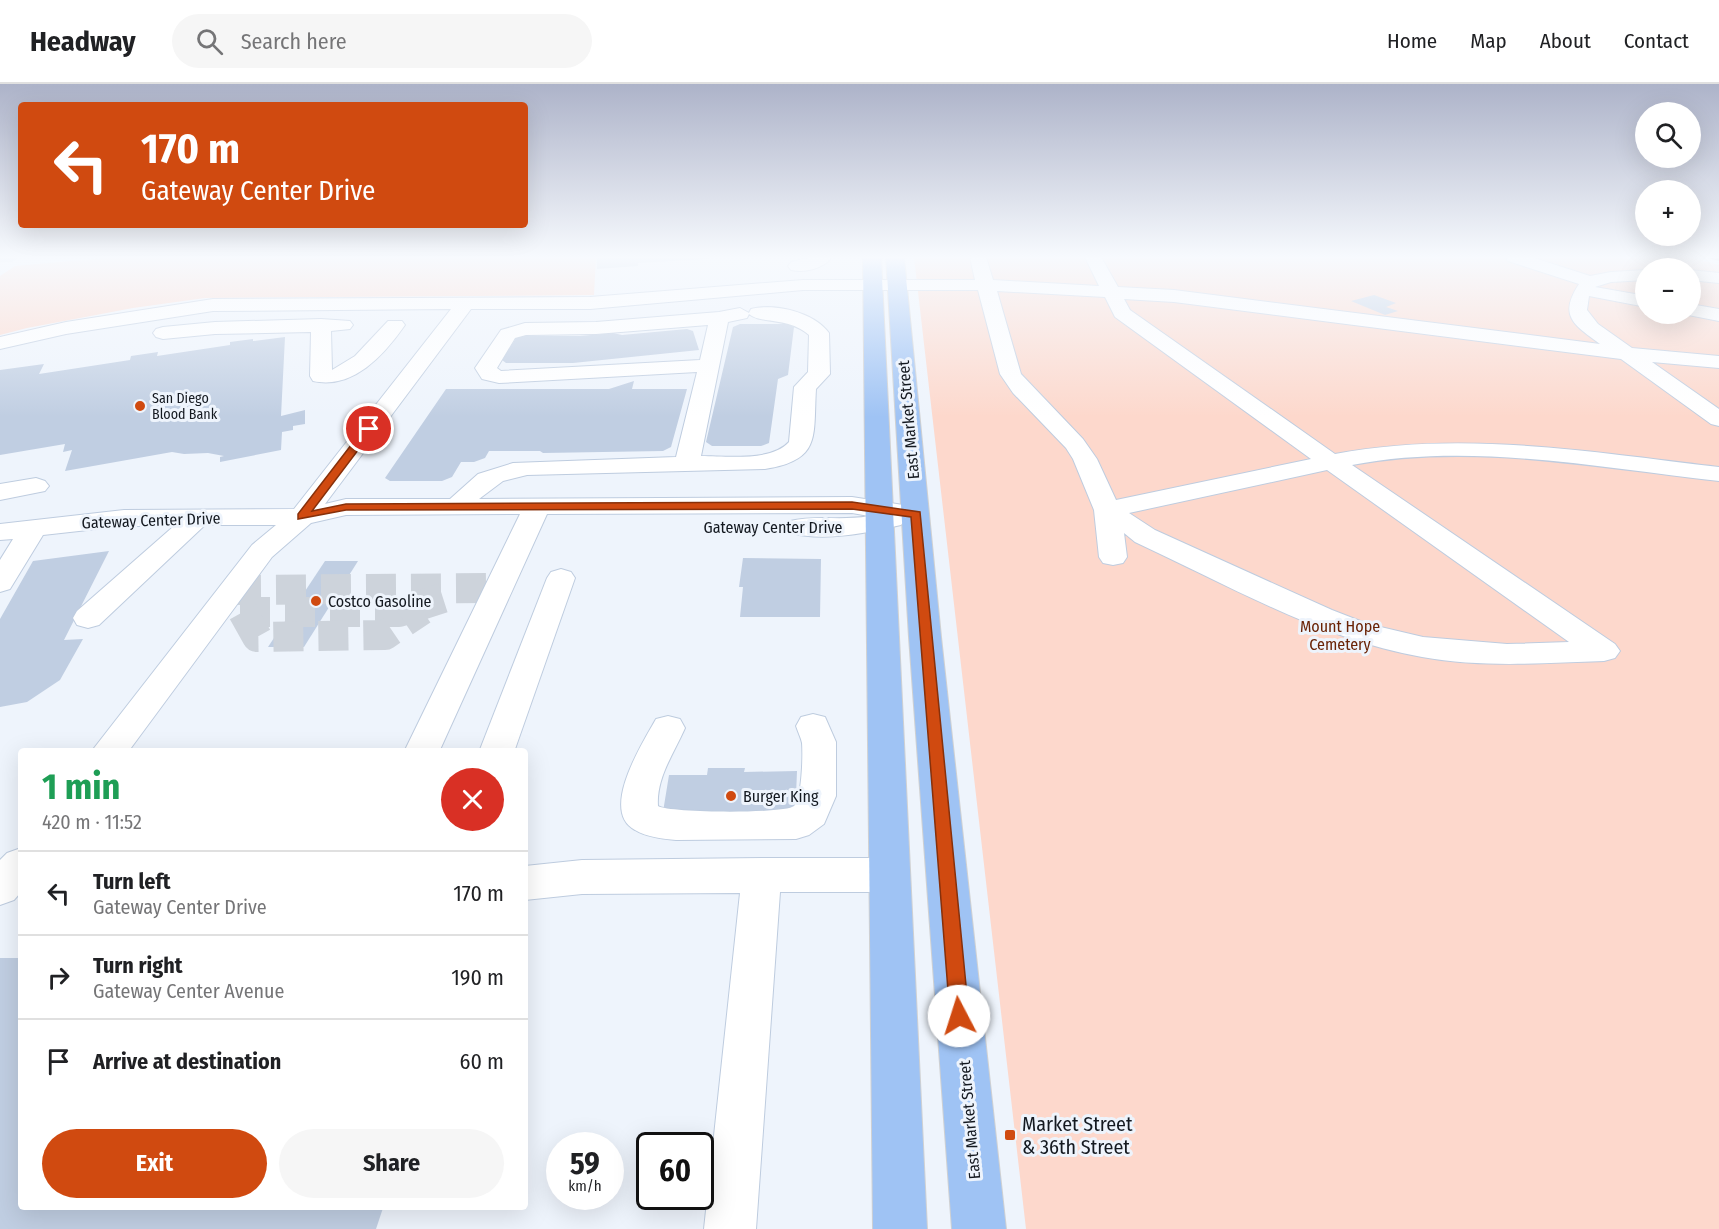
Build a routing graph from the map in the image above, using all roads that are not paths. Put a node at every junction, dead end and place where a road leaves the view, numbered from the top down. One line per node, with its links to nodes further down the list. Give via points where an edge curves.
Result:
1 (178, 310): 17 (street)
2 (454, 310): 13 (street)
3 (874, 310): 33 (main road, East Market Street)
4 (899, 310): 31 (main road, East Market Street)
5 (992, 310): 30 (street, via 1011,374 1075,444)
6 (1121, 310): 24 (street)
7 (1289, 310): 18 (street)
8 (1577, 310): 18 (street, via 1591,328)
9 (1701, 312): 11 (street)
10 (758, 313): 12 (street); 25 (street, via 776,313 806,322 819,333 819,374 805,387 798,449 778,460)
11 (1719, 315)
12 (719, 318): 22 (street); 22 (street, via 596,328 525,329 508,334 486,368 499,377)
13 (431, 324): 15 (street); 34 (street)
14 (321, 325): 15 (street); 15 (street, via 321,376 328,378 348,373); 16 (street, via 215,327)
15 (395, 325)
16 (147, 336)
17 (0, 343)
18 (1625, 353): 20 (street); 23 (street)
19 (36, 354): 21 (street)
20 (1719, 362)
21 (0, 363)
22 (709, 366): 25 (street)
23 (1719, 419)
24 (1332, 462): 26 (street, via 1425,450 1504,450); 30 (street); 30 (street, via 1604,651 1507,654 1423,647 1360,632 1146,536)
25 (687, 464): 29 (street, via 499,472 483,480)
26 (1719, 474)
27 (36, 486): 28 (street)
28 (0, 492)
29 (456, 507): 34 (street, Gateway Center Drive, via 346,507); 35 (street, Gateway Center Drive)
30 (1107, 510): 38 (street)
31 (916, 514): 33 (street, Gateway Center Drive); 52 (main road, East Market Street)
32 (200, 516): 34 (street, Gateway Center Drive); 36 (street, Gateway Center Drive, via 124,518); 41 (street)
33 (880, 516): 35 (street, Gateway Center Drive, via 852,527); 48 (main road, East Market Street)
34 (302, 517): 35 (street, Gateway Center Drive, via 333,527); 44 (street, via 262,551)
35 (532, 517): 45 (street)
36 (34, 527): 37 (street, Gateway Center Drive); 40 (street)
37 (0, 532)
38 (1113, 557)
39 (561, 578): 46 (street)
40 (0, 583)
41 (88, 618)
42 (813, 726): 43 (street, via 819,742 818,796 805,820 796,824 709,826 667,824 649,820 640,812 643,782)
43 (668, 728)
44 (111, 748)
45 (424, 748)
46 (497, 748)
47 (762, 875): 48 (street); 49 (street, via 582,877); 50 (street)
48 (890, 875): 51 (main road, East Market Street)
49 (528, 883)
50 (730, 1229)
51 (900, 1229)
52 (978, 1229)

